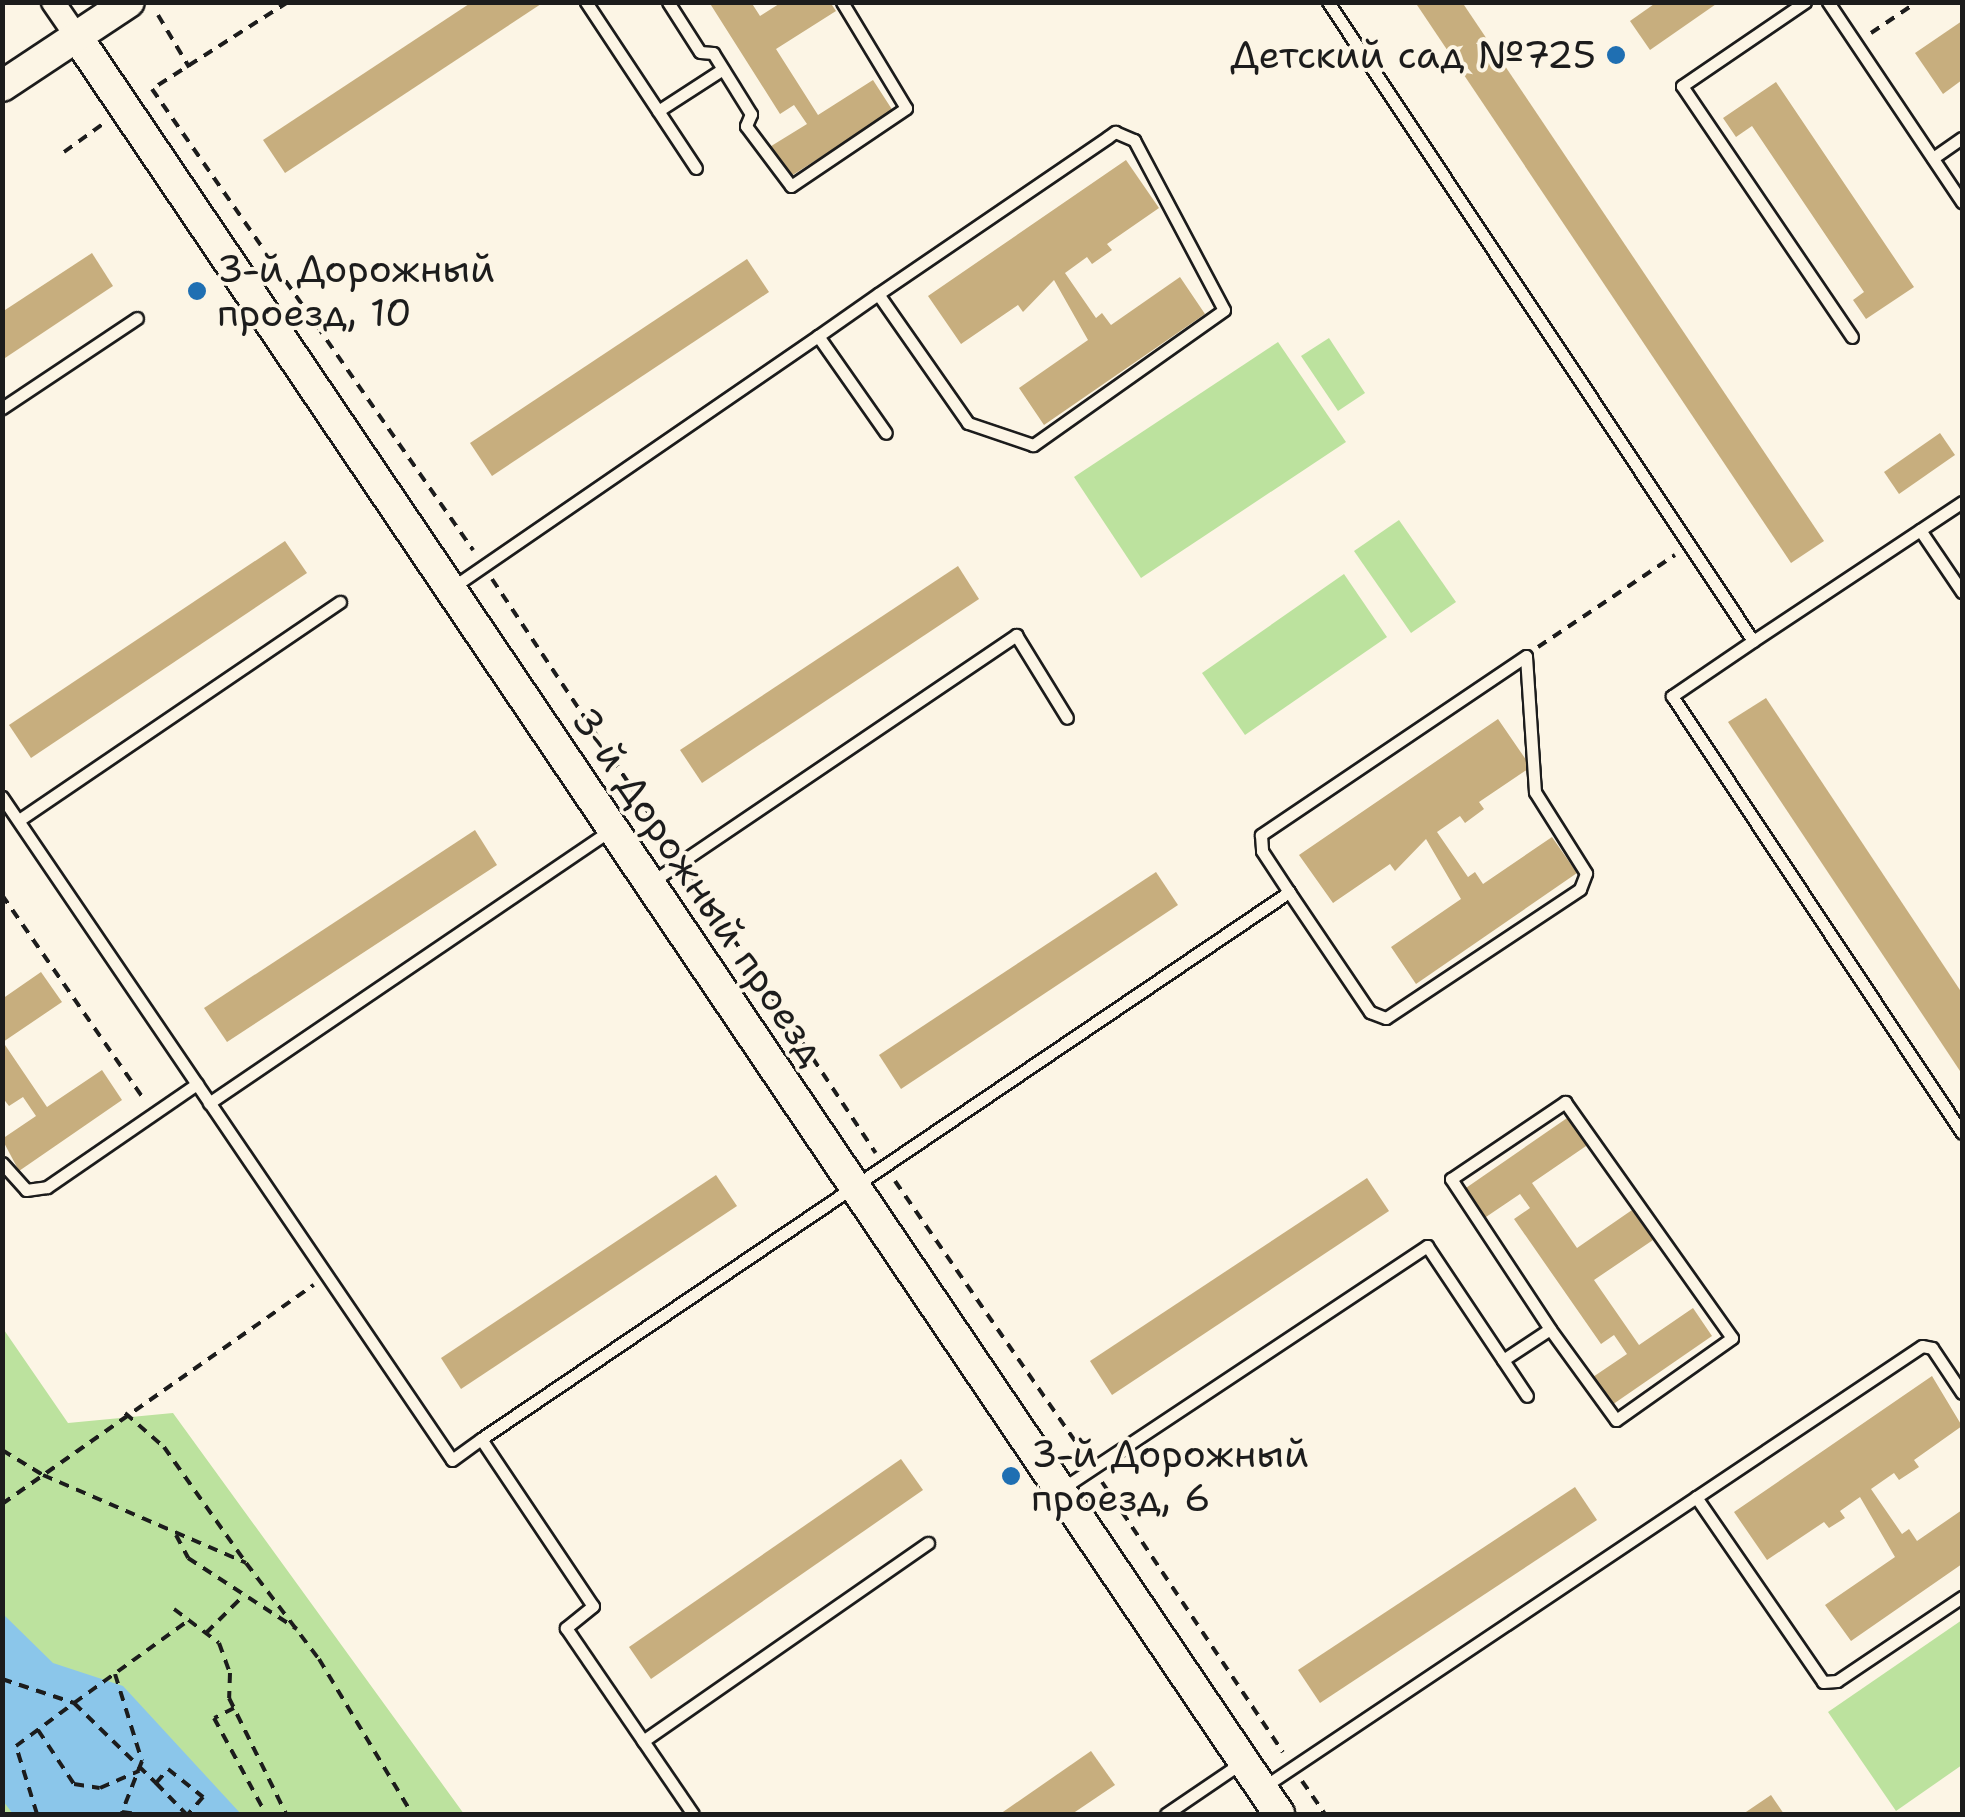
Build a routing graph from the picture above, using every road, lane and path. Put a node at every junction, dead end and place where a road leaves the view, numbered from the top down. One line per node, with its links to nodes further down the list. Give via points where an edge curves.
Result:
1 (53, 2): 12 (street, 3-й Дорожный проезд)
2 (129, 2): 12 (street)
3 (288, 2): 14 (path)
4 (586, 2): 17 (lane)
5 (668, 2): 15 (lane, via 698,50 711,51)
6 (842, 2): 15 (lane, via 906,108 794,185 782,181 746,126 752,114)
7 (1328, 2): 32 (lane)
8 (1805, 2): 27 (lane, via 1682,86)
9 (1828, 2): 13 (lane)
10 (1917, 2): 13 (path)
11 (158, 16): 14 (path)
12 (76, 37): 16 (street); 34 (street, 3-й Дорожный проезд)
13 (1856, 44): 21 (lane)
14 (189, 67): 33 (path, via 152,89 384,414)
15 (723, 69): 17 (lane)
16 (2, 86)
17 (658, 111): 22 (lane)
18 (107, 122): 20 (path)
19 (1962, 138): 21 (lane)
20 (64, 152)
21 (1933, 158): 23 (lane)
22 (696, 168)
23 (1962, 202)
24 (878, 294): 24 (lane, via 1121,132 1134,140 1224,310 1034,445 968,423); 26 (lane)
25 (137, 318): 28 (lane)
26 (818, 336): 29 (lane); 33 (lane)
27 (1852, 338)
28 (2, 408)
29 (886, 433)
30 (1962, 502): 31 (lane)
31 (1920, 530): 35 (lane); 37 (lane)
32 (1690, 545): 37 (lane); 38 (path)
33 (483, 566): 34 (lane); 43 (path)
34 (450, 589): 42 (street, 3-й Дорожный проезд)
35 (1962, 592)
36 (340, 602): 41 (lane)
37 (1754, 641): 50 (lane, via 1672,696)
38 (1526, 656): 45 (lane, via 1267,829 1262,852); 45 (lane, via 1536,792 1586,873 1586,885 1386,1018 1370,1012)
39 (1066, 718): 43 (lane, via 1016,635)
40 (2, 796): 41 (lane)
41 (18, 820): 47 (lane)
42 (612, 829): 44 (street, 3-й Дорожный проезд); 48 (lane)
43 (682, 862): 44 (lane); 52 (path)
44 (649, 884): 53 (street, 3-й Дорожный проезд)
45 (1289, 892): 52 (lane)
46 (2, 894): 49 (path)
47 (197, 1084): 48 (lane); 49 (lane)
48 (209, 1103): 54 (lane)
49 (154, 1114): 51 (lane, via 37,1191 16,1182)
50 (1962, 1132)
51 (2, 1163)
52 (884, 1164): 53 (lane); 62 (path)
53 (853, 1185): 60 (lane); 64 (street, 3-й Дорожный проезд)
54 (326, 1277): 59 (path); 60 (lane, via 452,1460)
55 (1550, 1329): 55 (lane, via 1450,1182 1565,1102 1732,1338 1616,1420); 56 (lane)
56 (1504, 1360): 58 (lane); 62 (lane, via 1427,1246)
57 (1962, 1393): 65 (lane, via 1932,1348 1922,1346)
58 (1527, 1396)
59 (125, 1413): 63 (path); 69 (path, via 164,1447)
60 (481, 1439): 81 (lane, via 593,1606 566,1628)
61 (2, 1450): 63 (path)
62 (1093, 1468): 64 (lane); 83 (path)
63 (42, 1475): 66 (path); 67 (path)
64 (1060, 1491): 82 (street, 3-й Дорожный проезд)
65 (1696, 1497): 71 (lane, via 1823,1682 1837,1681); 83 (lane)
66 (2, 1504)
67 (174, 1532): 69 (path); 70 (path, via 188,1558)
68 (928, 1543): 81 (lane)
69 (246, 1563): 74 (path)
70 (244, 1594): 74 (path); 75 (path)
71 (1962, 1597)
72 (174, 1609): 73 (path)
73 (189, 1620): 75 (path); 76 (path)
74 (300, 1632): 93 (path)
75 (206, 1633): 79 (path, via 219,1643)
76 (114, 1674): 78 (path); 84 (path, via 142,1761)
77 (2, 1679): 78 (path)
78 (74, 1703): 80 (path); 84 (path)
79 (234, 1708): 91 (path, via 214,1718); 92 (path)
80 (38, 1730): 84 (path, via 74,1784 100,1788); 88 (path, via 16,1746)
81 (643, 1741): 94 (lane)
82 (1244, 1761): 86 (street, 3-й Дорожный проезд); 95 (lane)
83 (1292, 1766): 86 (lane); 97 (path)
84 (139, 1771): 85 (path); 87 (path)
85 (156, 1783): 90 (path); 90 (path, via 168,1769 203,1797)
86 (1262, 1788): 96 (street, 3-й Дорожный проезд)
87 (121, 1813): 89 (path)
88 (37, 1814)
89 (137, 1814)
90 (187, 1814)
91 (266, 1814)
92 (286, 1814)
93 (412, 1814)
94 (692, 1814)
95 (1166, 1814)
96 (1279, 1814)
97 (1325, 1814)

